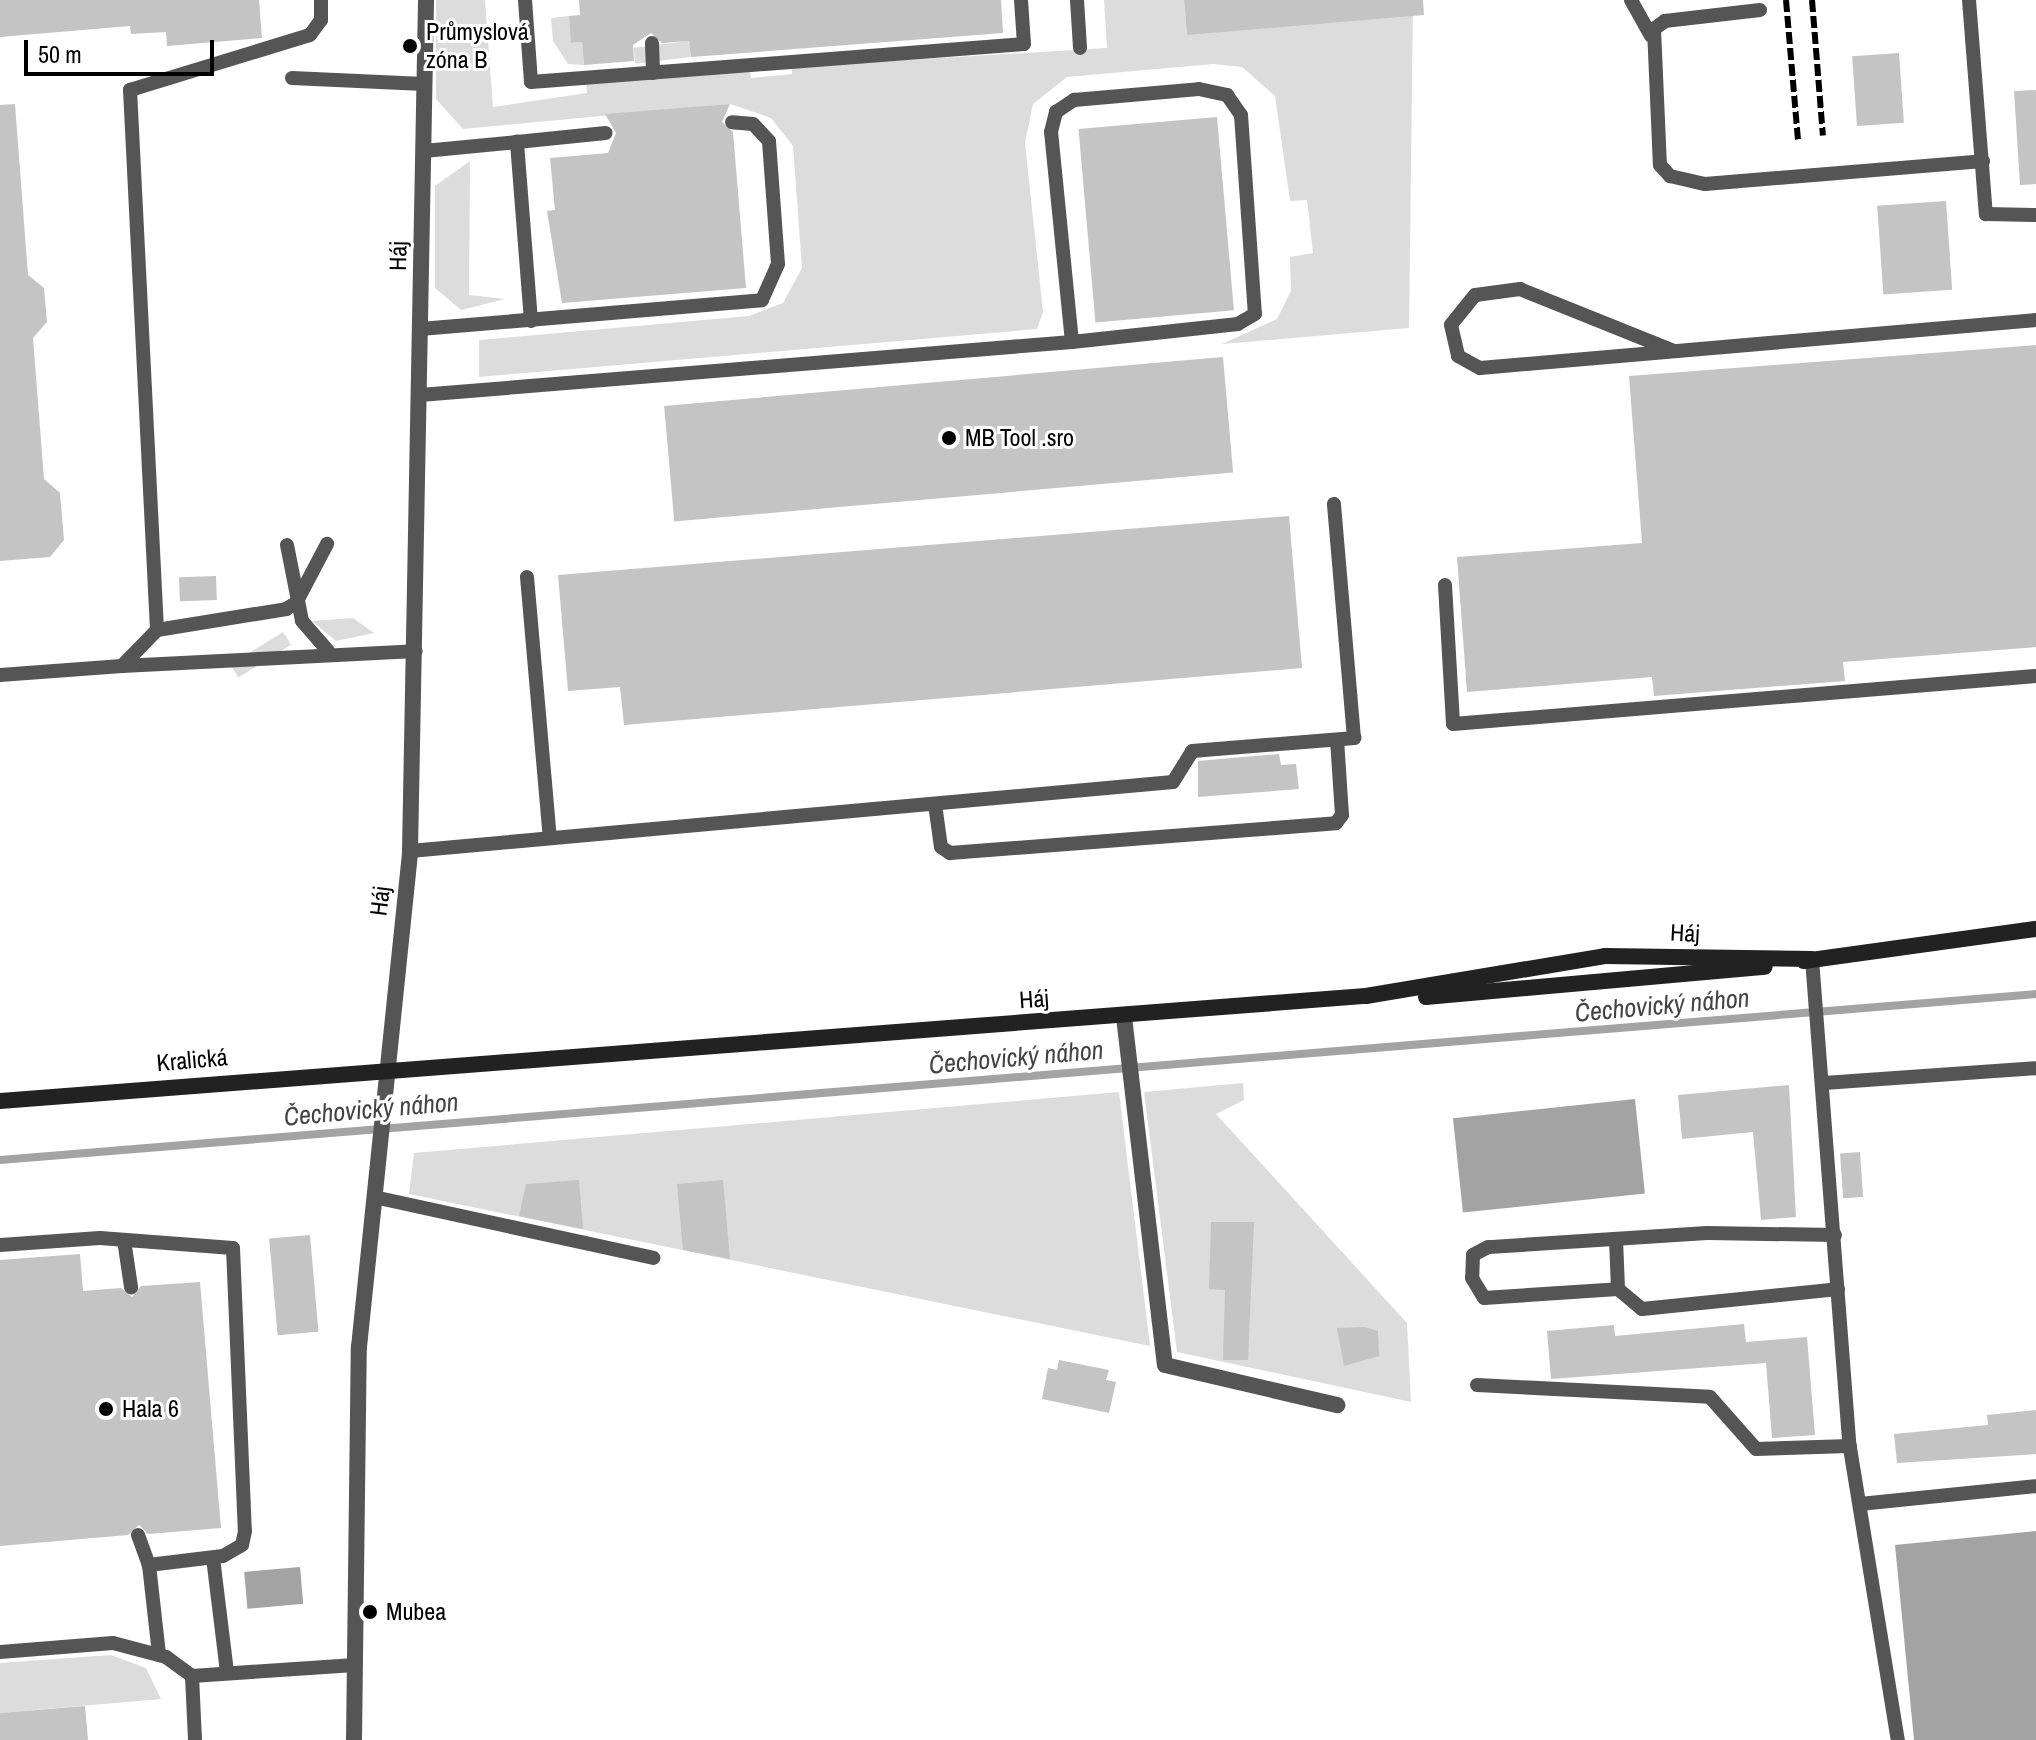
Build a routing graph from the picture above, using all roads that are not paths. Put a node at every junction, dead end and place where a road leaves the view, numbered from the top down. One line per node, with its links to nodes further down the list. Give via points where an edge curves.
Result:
1 (321, 0): 33 (lane, via 321,20 310,35 130,90)
2 (426, 0): 14 (street, Háj)
3 (525, 0): 12 (lane, via 531,82)
4 (1021, 0): 12 (lane, via 1024,44)
5 (1077, 0): 11 (lane)
6 (1631, 0): 9 (lane)
7 (1969, 0): 19 (lane)
8 (1760, 10): 9 (lane, via 1665,21)
9 (1651, 36): 19 (lane, via 1660,165 1687,184)
10 (652, 43): 12 (lane)
11 (1080, 48)
12 (653, 73)
13 (292, 78): 14 (lane)
14 (424, 84): 18 (street, Háj)
15 (732, 122): 22 (lane, via 753,124 769,141 778,264 767,296)
16 (606, 133): 17 (lane)
17 (517, 142): 18 (lane); 22 (lane)
18 (424, 151): 23 (street, Háj)
19 (1983, 161): 20 (lane, via 1986,214)
20 (2036, 215)
21 (2036, 320): 25 (lane)
22 (531, 321): 23 (lane)
23 (420, 329): 26 (street, Háj)
24 (1072, 342): 24 (lane, via 1051,132 1056,112 1079,99 1199,89 1227,95 1243,123 1255,314 1238,324); 26 (lane)
25 (1674, 351): 25 (lane, via 1520,289 1475,295 1460,306 1451,325 1458,356 1480,368)
26 (420, 395): 35 (street, Háj)
27 (1334, 504): 39 (lane, via 1354,738)
28 (327, 544): 32 (lane)
29 (287, 545): 32 (lane)
30 (527, 577): 41 (lane)
31 (1445, 585): 38 (lane, via 1453,724)
32 (296, 603): 33 (lane, via 220,624); 34 (lane)
33 (157, 630): 36 (lane)
34 (328, 651): 35 (lane); 36 (lane)
35 (416, 651): 42 (street, Háj)
36 (122, 666): 37 (lane)
37 (0, 675)
38 (2036, 676)
39 (1337, 740): 40 (lane, via 1192,751 1173,782); 40 (lane, via 1342,815 1336,823 950,853 941,847)
40 (935, 804): 41 (lane)
41 (550, 838): 42 (lane)
42 (410, 851): 48 (street, Háj)
43 (2036, 929): 44 (main road, Háj)
44 (1812, 959): 45 (main road, Háj, via 1631,982); 45 (main road, Háj, via 1605,956); 49 (lane)
45 (1366, 996): 46 (main road, Háj)
46 (1124, 1017): 48 (main road, Háj); 61 (street, via 1165,1365)
47 (2036, 1068): 49 (lane)
48 (387, 1069): 50 (main road, Kralická); 51 (street)
49 (1824, 1083): 52 (lane)
50 (0, 1101)
51 (374, 1197): 56 (lane); 70 (street, via 359,1347)
52 (1835, 1235): 53 (lane); 59 (lane)
53 (1616, 1239): 58 (lane); 58 (lane, via 1488,1247 1473,1255 1472,1278 1484,1298)
54 (124, 1240): 55 (lane); 57 (lane); 66 (lane, via 233,1248 245,1531 242,1545)
55 (0, 1245)
56 (653, 1258)
57 (131, 1287)
58 (1618, 1289): 59 (lane, via 1642,1309)
59 (1838, 1289): 62 (lane)
60 (1477, 1385): 62 (lane, via 1710,1397 1756,1449)
61 (1337, 1405)
62 (1850, 1446): 64 (lane)
63 (2036, 1486): 64 (lane)
64 (1860, 1504): 75 (lane)
65 (138, 1535): 67 (lane)
66 (213, 1558): 67 (lane); 71 (lane)
67 (149, 1565): 69 (lane)
68 (0, 1652): 69 (lane, via 113,1643)
69 (159, 1654): 72 (lane)
70 (355, 1665): 71 (lane); 74 (street)
71 (227, 1672): 72 (lane)
72 (192, 1676): 73 (lane)
73 (195, 1740)
74 (354, 1740)
75 (1898, 1740)

